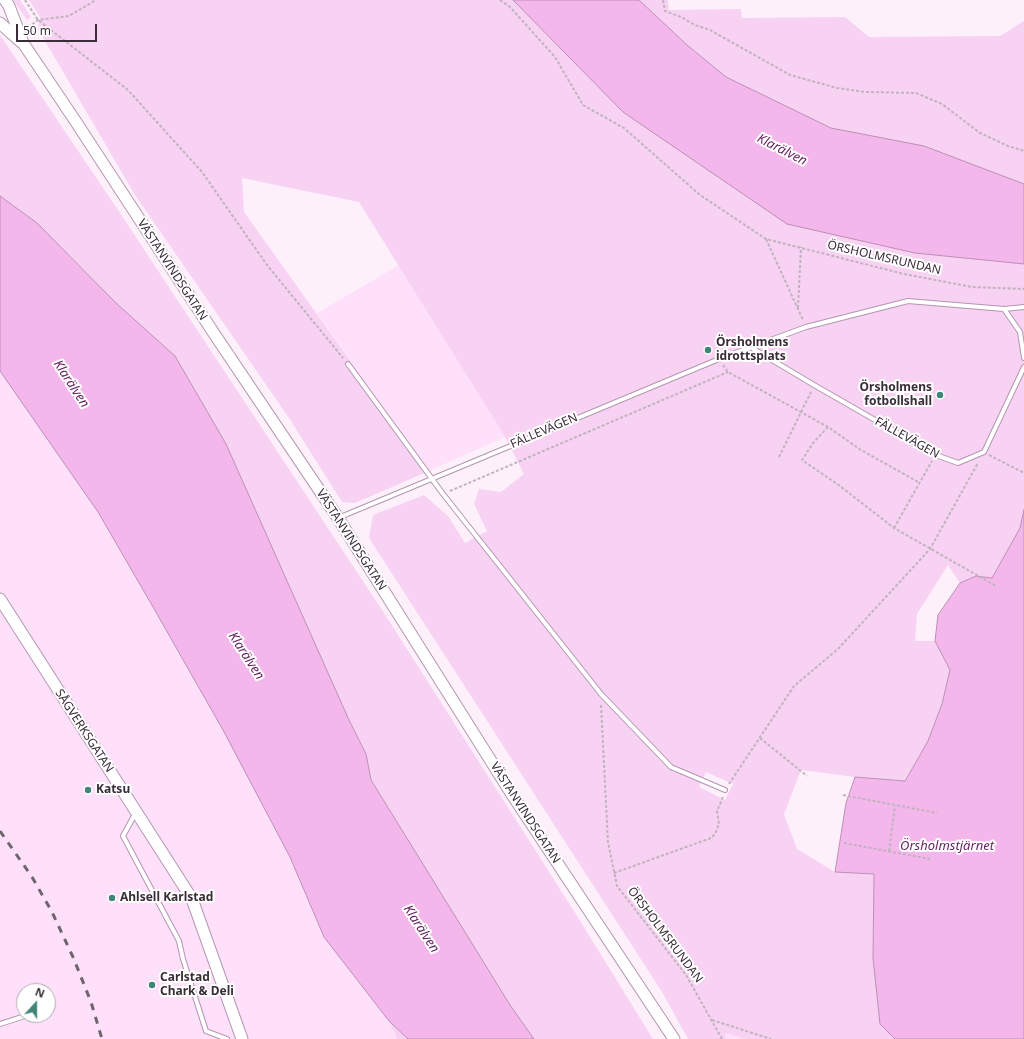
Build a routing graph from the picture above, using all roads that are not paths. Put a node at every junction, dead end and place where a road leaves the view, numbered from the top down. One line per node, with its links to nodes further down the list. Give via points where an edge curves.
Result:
1 (5, 0): 3 (street, VÄSTANVINDSGATAN)
2 (0, 23): 3 (street, VÄSTANVINDSGATAN)
3 (23, 44): 11 (street, VÄSTANVINDSGATAN)
4 (1024, 307): 5 (lane, FÄLLEVÄGEN)
5 (1004, 309): 6 (lane, FÄLLEVÄGEN, via 908,301 806,327); 7 (lane, via 1020,332)
6 (752, 348): 9 (lane, FÄLLEVÄGEN, via 936,455 958,463 984,452); 10 (lane, FÄLLEVÄGEN, via 719,359)
7 (1024, 358)
8 (348, 364): 10 (lane)
9 (1024, 367)
10 (432, 478): 11 (lane, FÄLLEVÄGEN); 13 (lane, via 601,694 671,767)
11 (338, 518): 19 (street, VÄSTANVINDSGATAN, via 513,796)
12 (0, 599): 14 (street, SÅGVERKSGATAN)
13 (725, 790)
14 (136, 812): 17 (lane, via 124,836 179,941 206,1031); 18 (street, SÅGVERKSGATAN, via 192,899)
15 (16, 1019): 16 (lane)
16 (0, 1024)
17 (227, 1039)
18 (242, 1039)
19 (674, 1039)

